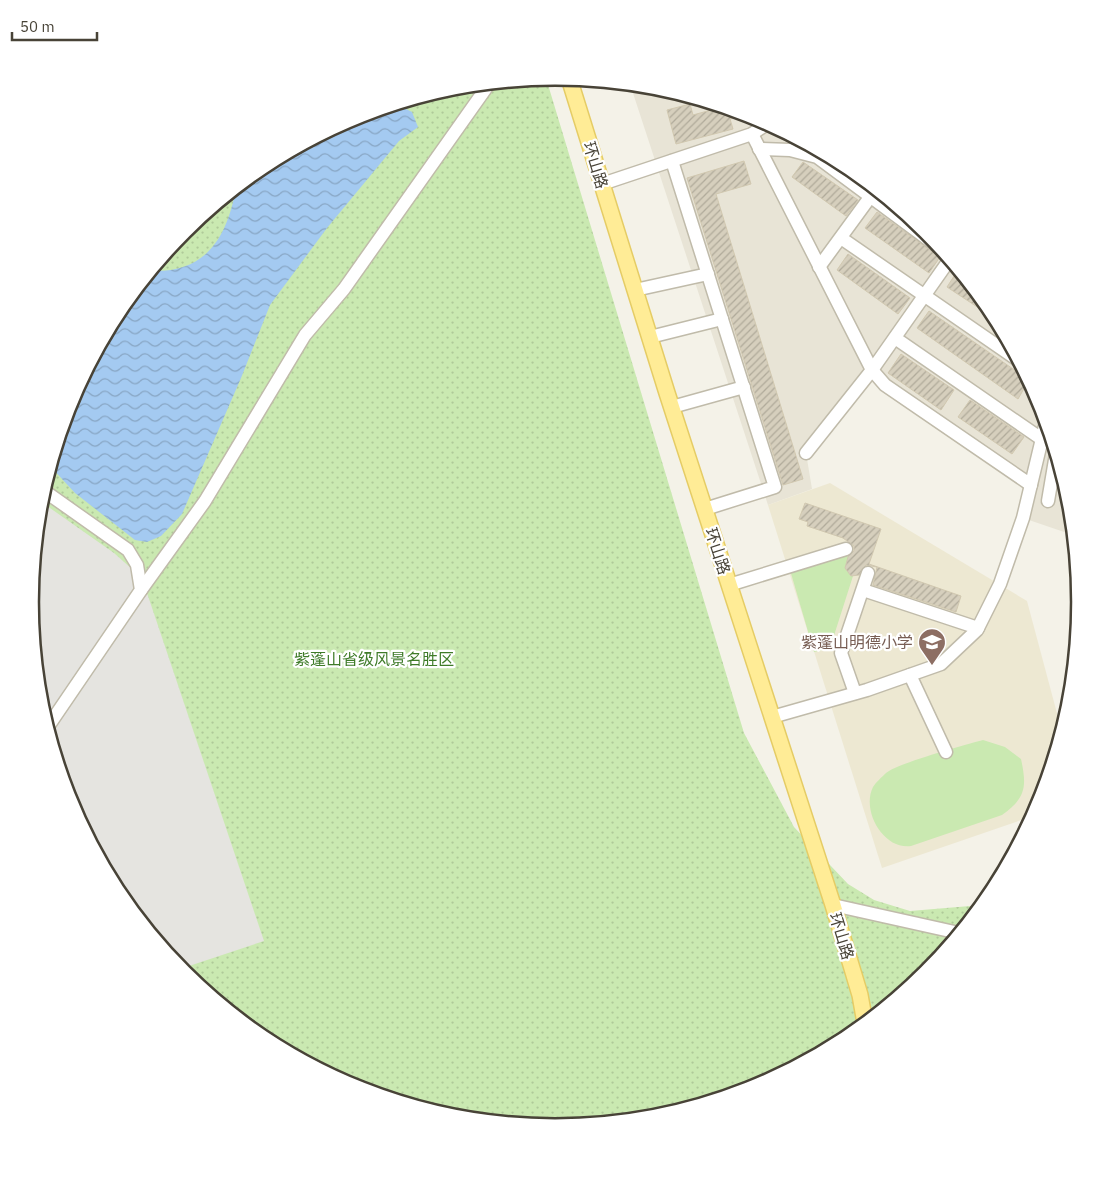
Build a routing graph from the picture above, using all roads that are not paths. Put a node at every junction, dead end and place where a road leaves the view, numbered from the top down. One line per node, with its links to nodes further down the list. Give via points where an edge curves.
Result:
1 (572, 86): 9 (main road, 环山路)
2 (484, 91): 36 (street, via 344,289 305,335 205,501)
3 (760, 128): 4 (street)
4 (752, 134): 5 (street); 7 (street)
5 (760, 149): 6 (street, via 790,150); 14 (street)
6 (816, 157)
7 (672, 161): 9 (street); 15 (street)
8 (823, 161): 10 (street)
9 (602, 184): 16 (main road, 环山路)
10 (863, 188)
11 (872, 194): 12 (street)
12 (841, 238): 14 (street); 17 (street)
13 (946, 265): 17 (street)
14 (819, 267): 22 (street)
15 (708, 274): 16 (street); 18 (street)
16 (635, 290): 19 (main road, 环山路)
17 (924, 296): 20 (street); 21 (street)
18 (722, 319): 19 (street); 23 (street)
19 (650, 337): 24 (main road, 环山路)
20 (894, 338): 22 (street); 26 (street)
21 (1006, 352)
22 (872, 370): 27 (street); 29 (street, via 885,385)
23 (744, 387): 24 (street); 32 (street, via 775,487)
24 (672, 407): 32 (main road, 环山路)
25 (1044, 435): 26 (street)
26 (1043, 440): 29 (street)
27 (806, 453)
28 (1054, 467): 31 (street)
29 (1031, 485): 38 (street, via 1000,584)
30 (50, 495): 36 (street, via 128,550 137,565)
31 (1048, 501)
32 (705, 509): 35 (main road, 环山路)
33 (846, 549): 35 (street)
34 (868, 574): 37 (street)
35 (729, 585): 41 (main road, 环山路)
36 (141, 590): 42 (street)
37 (863, 590): 38 (street); 40 (street, via 841,653)
38 (978, 628): 39 (street, via 941,664)
39 (910, 675): 40 (street); 43 (street)
40 (856, 693): 41 (street)
41 (772, 717): 44 (main road, 环山路)
42 (53, 720)
43 (946, 752)
44 (833, 905): 45 (street); 46 (main road, 环山路)
45 (951, 932)
46 (864, 1016)

